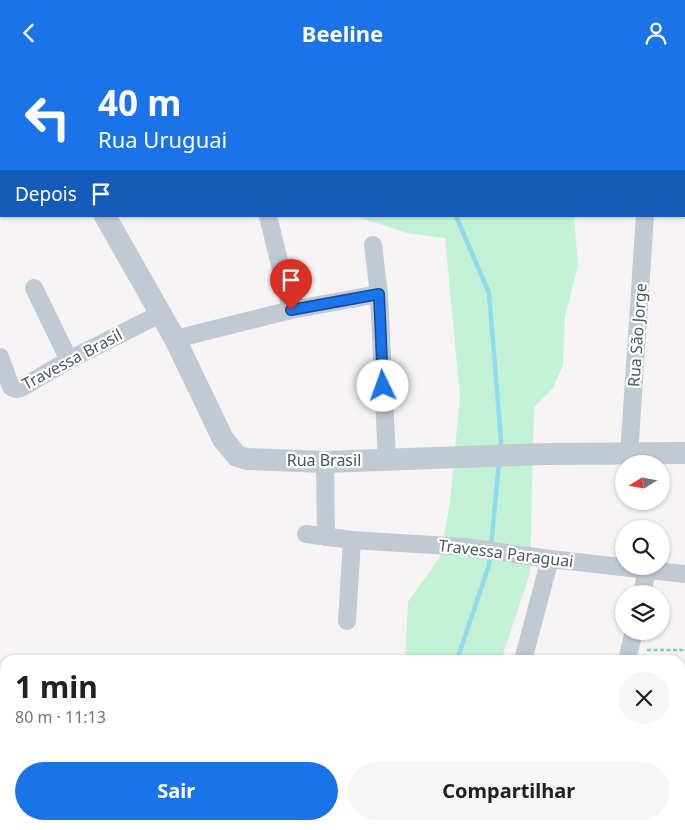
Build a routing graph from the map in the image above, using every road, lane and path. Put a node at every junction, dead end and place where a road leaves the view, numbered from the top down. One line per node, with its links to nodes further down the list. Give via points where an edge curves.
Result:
1 (106, 217): 8 (street, Rua Brasil)
2 (268, 217): 7 (street)
3 (645, 217): 13 (street, Rua São Jorge)
4 (373, 245): 6 (street)
5 (34, 288): 11 (street)
6 (379, 294): 7 (street); 14 (street)
7 (291, 310): 9 (street)
8 (160, 313): 9 (street, Rua Brasil); 11 (street, Travessa Brasil)
9 (175, 339): 15 (street, Rua Brasil, via 223,439 237,456)
10 (0, 357): 11 (street, Travessa Brasil, via 11,387 16,389)
11 (69, 360)
12 (685, 453): 13 (street, Rua Brasil)
13 (629, 455): 14 (street, Rua Brasil)
14 (386, 459): 15 (street, Rua Brasil)
15 (325, 462): 17 (street)
16 (306, 535): 17 (street, Travessa Paraguai)
17 (326, 537): 18 (street, Travessa Paraguai)
18 (352, 540): 19 (street, Travessa Paraguai, via 465,547); 23 (street)
19 (550, 559): 20 (street, Travessa Paraguai); 26 (street)
20 (615, 566)
21 (670, 572): 22 (street, Travessa Paraguai)
22 (685, 574)
23 (347, 621)
24 (632, 640): 27 (street)
25 (685, 650): 27 (path)
26 (525, 655)
27 (628, 655)

